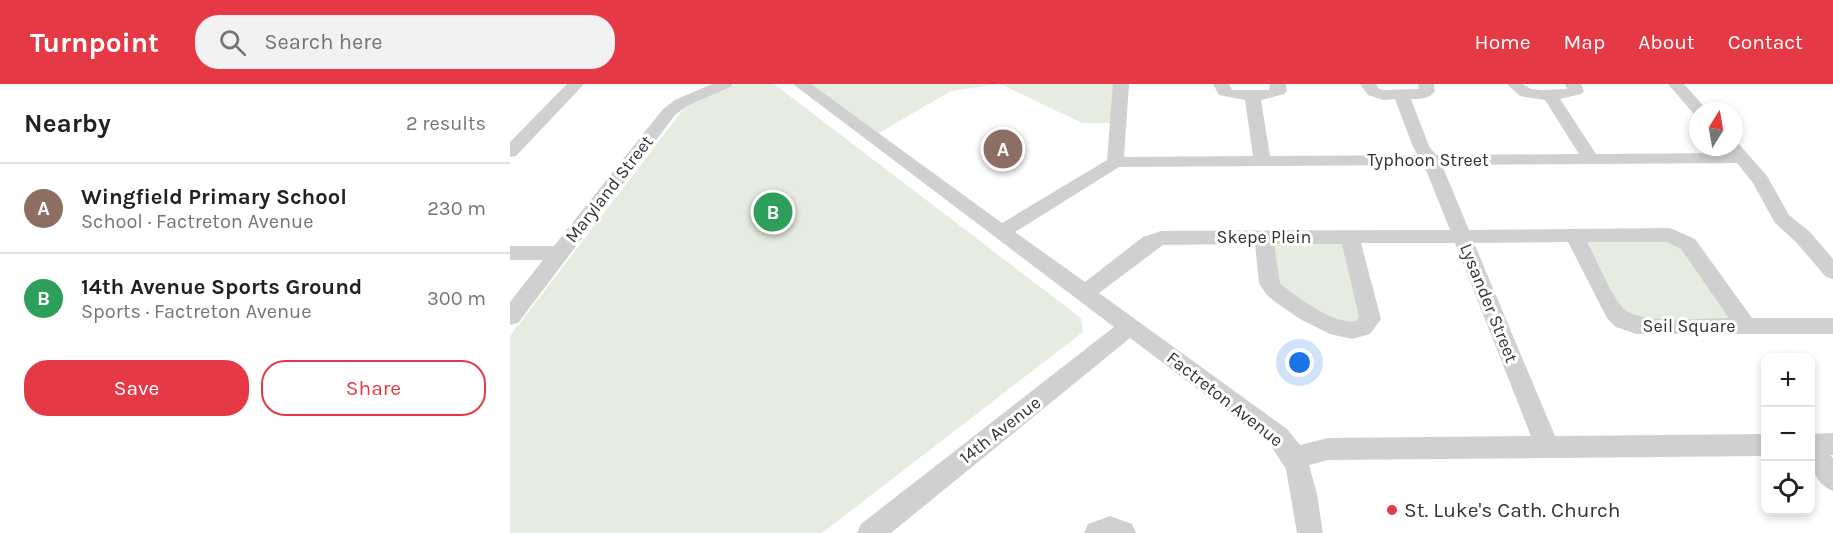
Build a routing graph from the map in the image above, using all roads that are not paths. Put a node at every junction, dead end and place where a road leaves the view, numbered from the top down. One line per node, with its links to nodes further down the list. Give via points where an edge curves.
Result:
1 (576, 84): 16 (street)
2 (725, 84): 30 (street, Maryland Street, via 669,112)
3 (801, 84): 23 (street, Factreton Avenue)
4 (1120, 84): 22 (street)
5 (1221, 84): 14 (street, via 1222,91 1228,94)
6 (1278, 84): 14 (street, via 1275,94)
7 (1368, 84): 12 (street, via 1377,94)
8 (1426, 84): 12 (street, via 1428,90 1424,94)
9 (1515, 84): 13 (street, via 1526,93)
10 (1573, 84): 13 (street, via 1573,93)
11 (1676, 84): 15 (street)
12 (1401, 94): 20 (street, Lysander Street, via 1421,147)
13 (1549, 94): 19 (street)
14 (1252, 95): 21 (street)
15 (1692, 102)
16 (510, 152)
17 (1689, 154): 19 (street, Typhoon Street)
18 (1740, 156): 28 (street, via 1769,192 1782,219)
19 (1590, 159): 20 (street, Typhoon Street)
20 (1431, 160): 21 (street, Typhoon Street); 24 (street, Lysander Street)
21 (1262, 161): 22 (street, Typhoon Street)
22 (1115, 162): 23 (street)
23 (1001, 232): 33 (street, Factreton Avenue)
24 (1462, 236): 25 (street, Seil Square); 27 (street, Skepe Plein); 41 (street, Lysander Street)
25 (1574, 236): 35 (street, Seil Square, via 1679,238 1688,244); 35 (street, Seil Square, via 1614,312 1626,322 1645,327)
26 (1264, 237): 27 (street, Skepe Plein); 27 (street, via 1270,286 1326,324 1341,329 1362,327 1370,319); 33 (street, Skepe Plein, via 1156,239)
27 (1350, 237)
28 (1809, 244): 29 (street); 32 (street)
29 (1833, 244)
30 (560, 253): 31 (street); 34 (street, Maryland Street)
31 (510, 254)
32 (1833, 272)
33 (1085, 293): 37 (street, Factreton Avenue)
34 (510, 317)
35 (1746, 326): 36 (street, Seil Square)
36 (1833, 326)
37 (1130, 327): 43 (street, Factreton Avenue, via 1278,436); 45 (street, 14th Avenue)
38 (1833, 444): 40 (street)
39 (1761, 445): 41 (street, Factreton Avenue)
40 (1815, 445)
41 (1547, 447): 43 (street, Factreton Avenue, via 1328,449)
42 (1815, 452): 44 (street)
43 (1294, 458): 48 (street, via 1302,480)
44 (1833, 479)
45 (870, 533)
46 (1097, 533): 47 (street)
47 (1123, 533)
48 (1310, 533)

